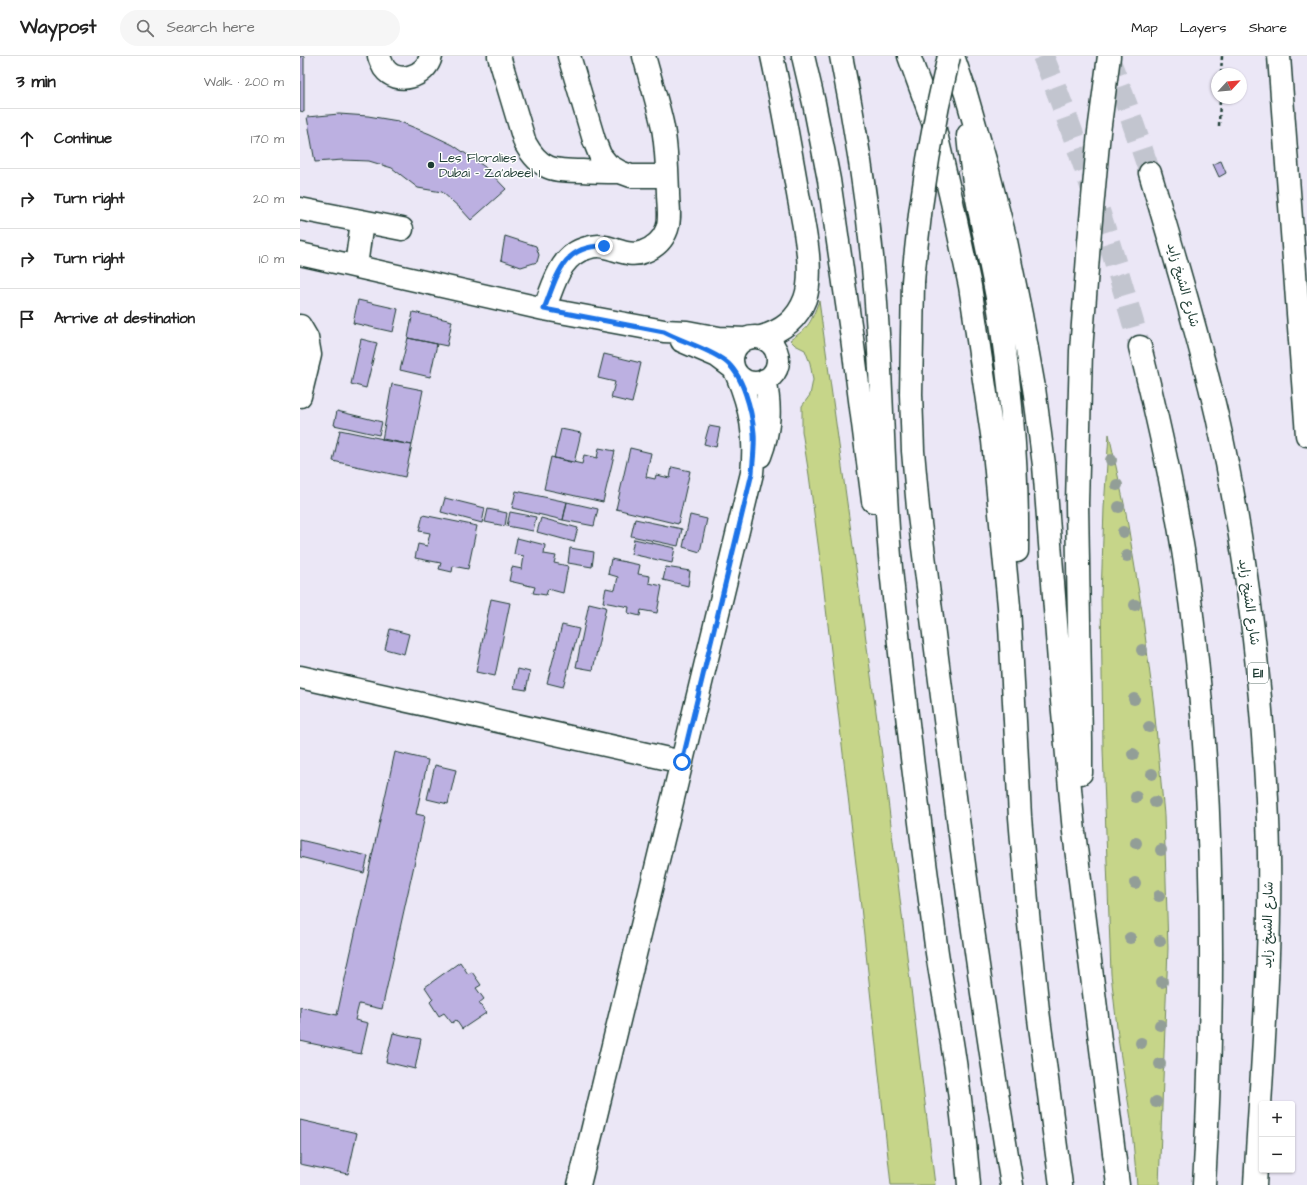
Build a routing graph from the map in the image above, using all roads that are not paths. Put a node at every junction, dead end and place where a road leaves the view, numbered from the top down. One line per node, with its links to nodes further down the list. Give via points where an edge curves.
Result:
1 (379, 56): 2 (main road, via 384,68 395,76 408,78 420,73 429,64)
2 (431, 56)
3 (499, 56): 15 (main road, via 525,143 538,161 558,171)
4 (570, 56): 15 (main road, via 600,155 608,165)
5 (644, 56): 17 (main road, via 662,124)
6 (772, 56): 26 (main road, via 786,121 804,234 808,282 805,299 791,321 773,333)
7 (804, 56): 34 (main road, via 828,180 862,417 884,596)
8 (841, 56): 34 (main road, via 869,216 890,557)
9 (910, 56): 35 (main road, via 944,163 971,294 999,495)
10 (949, 56): 38 (main road, bridge, via 934,122 918,227 911,338 913,451 918,508)
11 (953, 56): 14 (main road)
12 (1108, 56): 37 (main road, via 1081,351 1077,503 1082,742)
13 (1279, 56): 31 (main road)
14 (966, 94): 35 (main road, via 973,184 997,302 1010,392 1017,538); 37 (main road, via 1006,241 1034,388 1044,465)
15 (620, 172): 17 (main road, via 631,176)
16 (1150, 173): 46 (main road, شارع الشيخ زايد / E11, via 1197,336 1217,418 1248,585 1258,670 1267,807 1269,898)
17 (667, 176): 23 (main road, via 668,222 667,229 658,243 636,254 604,246 594,246 574,253 560,268)
18 (300, 209): 19 (main road)
19 (362, 222): 20 (main road); 22 (main road)
20 (402, 229)
21 (300, 254): 22 (main road)
22 (356, 266): 23 (main road)
23 (544, 309): 25 (main road)
24 (300, 326): 30 (main road, via 307,338 310,355)
25 (664, 332): 26 (main road, via 687,332 719,338); 28 (main road, via 717,356)
26 (753, 338): 28 (main road, via 738,344 733,350 731,359); 29 (main road, via 768,341 774,346 777,354 776,369)
27 (1140, 347): 45 (main road, via 1172,488 1195,639 1202,715 1210,876 1211,959 1211,1044)
28 (735, 371): 29 (main road, via 743,380); 32 (main road, via 745,393 754,433)
29 (765, 380): 32 (main road, via 768,428 761,454)
30 (300, 396)
31 (1307, 435)
32 (752, 473): 36 (main road)
33 (300, 677): 36 (main road)
34 (904, 693): 40 (main road, via 931,910 961,1108)
35 (1014, 702): 43 (main road, via 1028,914)
36 (682, 762): 39 (main road)
37 (1074, 832): 44 (main road)
38 (1000, 1116): 41 (main road); 42 (main road)
39 (579, 1185)
40 (969, 1185)
41 (1004, 1185)
42 (1012, 1185)
43 (1061, 1185)
44 (1118, 1185)
45 (1204, 1185)
46 (1255, 1185)

